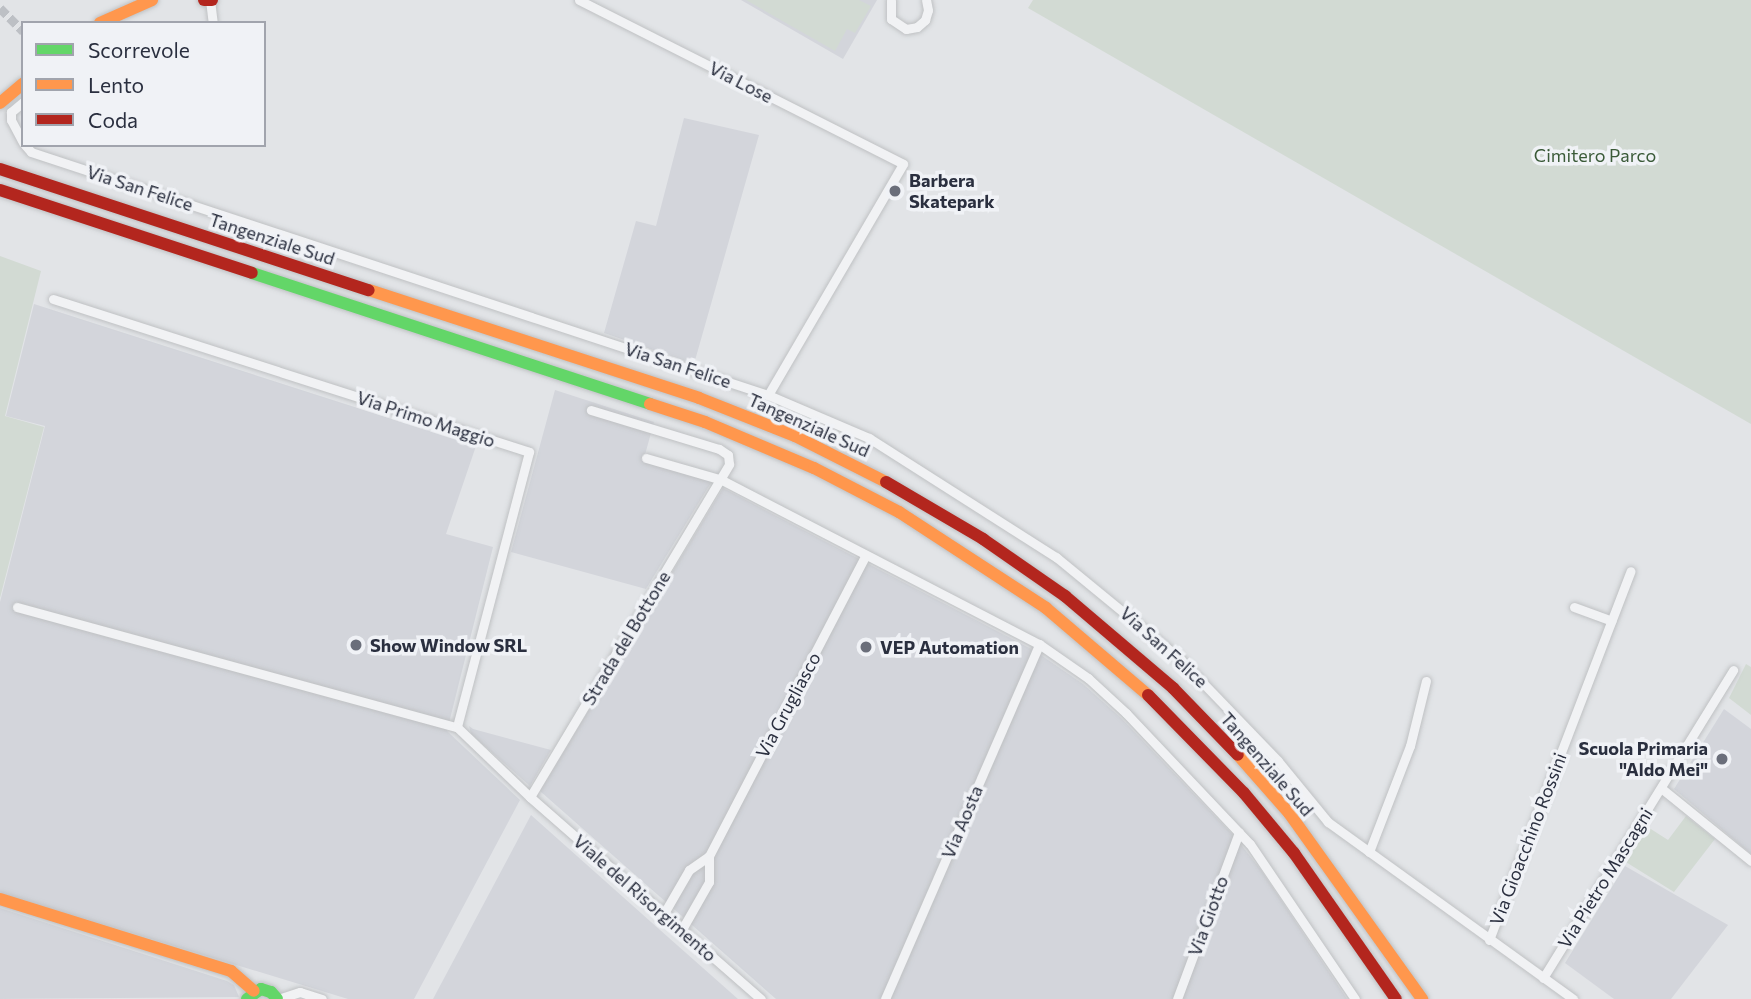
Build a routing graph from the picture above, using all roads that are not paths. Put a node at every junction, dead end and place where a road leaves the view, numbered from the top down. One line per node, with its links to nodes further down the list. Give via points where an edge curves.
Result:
1 (152, 0): 7 (main road)
2 (204, 0): 3 (main road)
3 (211, 0): 9 (street)
4 (579, 0): 18 (street, Via Lose, via 903,163)
5 (891, 0): 6 (street, via 891,19 906,29 925,20)
6 (926, 0)
7 (142, 2): 8 (main road)
8 (104, 21)
9 (214, 21)
10 (21, 87): 11 (main road)
11 (0, 103)
12 (21, 104): 13 (street, Via San Felice, via 11,112 10,120)
13 (21, 139)
14 (27, 147): 18 (street, Via San Felice)
15 (0, 169): 51 (main road, Tangenziale Sud, via 699,398 795,436 909,493 1065,596 1173,688 1289,813)
16 (0, 190): 50 (main road, Tangenziale Sud, via 705,422 804,464 899,512 1045,608 1188,733 1294,853)
17 (53, 299): 30 (street, Via Primo Maggio, via 529,452)
18 (768, 395): 34 (street, Via San Felice, via 869,438 1056,557 1180,659 1279,761 1328,822)
19 (591, 410): 21 (street, via 725,452 729,464)
20 (646, 458): 21 (street)
21 (722, 480): 22 (street); 32 (street, Strada del Bottone)
22 (866, 555): 27 (street); 35 (street, Via Grugliasco)
23 (1631, 571): 26 (street, Via Gioacchino Rossini)
24 (17, 607): 30 (street)
25 (1574, 607): 26 (street)
26 (1612, 621): 40 (street, Via Gioacchino Rossini)
27 (1039, 644): 33 (street, via 1088,678 1126,713); 47 (street, Via Aosta)
28 (1733, 670): 31 (street, Via Pietro Mascagni)
29 (1426, 681): 34 (street, via 1410,746)
30 (457, 727): 32 (street)
31 (1661, 788): 36 (street); 41 (street, Via Pietro Mascagni)
32 (530, 797): 38 (street, Viale del Risorgimento)
33 (1239, 832): 48 (street, Via Giotto); 49 (street, via 1267,866)
34 (1369, 852): 40 (street, Via San Felice)
35 (709, 856): 38 (street, Via Grugliasco, via 688,870); 39 (street, Via Grugliasco, via 709,882)
36 (1751, 861)
37 (0, 899): 43 (main road, via 231,971 242,977)
38 (663, 915): 39 (street, Viale del Risorgimento)
39 (681, 931): 46 (street, Viale del Risorgimento)
40 (1489, 940): 41 (street, Via San Felice)
41 (1544, 978): 42 (street, Via San Felice)
42 (1559, 989): 52 (street, Via San Felice); 53 (street, Via San Felice)
43 (250, 995): 44 (main road, via 265,989)
44 (278, 999): 45 (street, via 300,992)
45 (322, 999)
46 (761, 999)
47 (885, 999)
48 (1177, 999)
49 (1355, 999)
50 (1396, 999)
51 (1422, 999)
52 (1564, 999)
53 (1573, 999)

